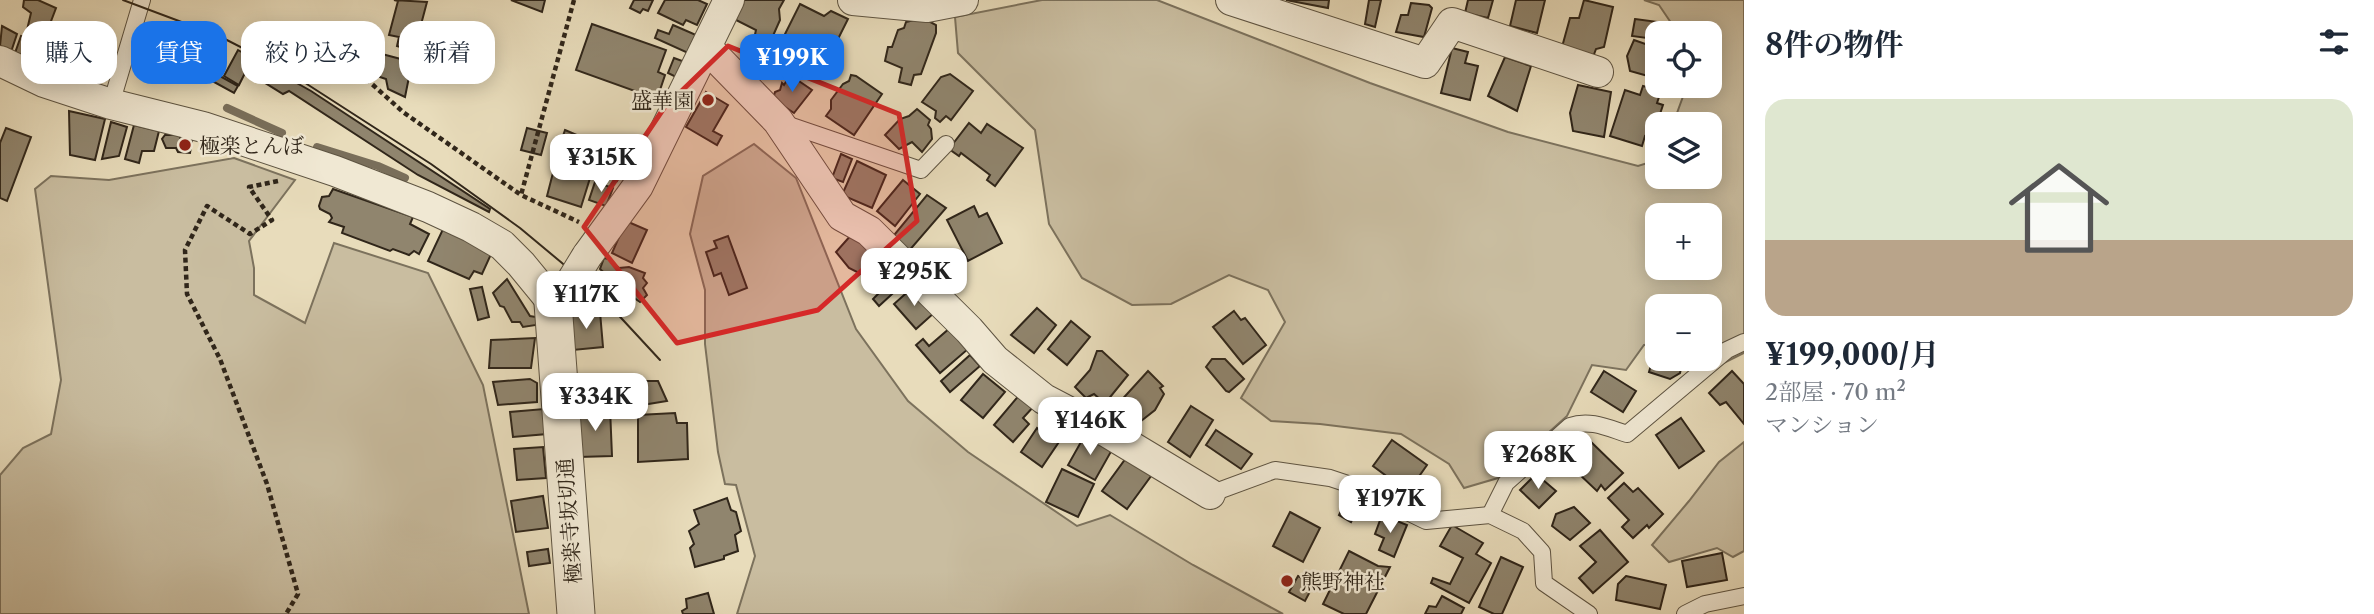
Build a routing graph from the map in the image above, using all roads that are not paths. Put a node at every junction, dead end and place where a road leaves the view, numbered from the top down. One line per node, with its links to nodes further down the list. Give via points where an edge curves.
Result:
1 (142, 0): 9 (lane)
2 (729, 0): 6 (street)
3 (853, 0): 4 (street, via 927,7)
4 (963, 0)
5 (1231, 0): 8 (street, via 1425,63 1452,23)
6 (707, 48): 10 (street); 12 (street, bridge, via 638,186)
7 (0, 61): 9 (street, via 44,82)
8 (1598, 72)
9 (111, 104): 12 (street, via 203,127 428,207 502,244)
10 (778, 121): 11 (lane, via 921,170); 14 (street, via 842,216 869,231 995,360 1044,399)
11 (946, 144)
12 (559, 297): 17 (street, 極楽寺坂切通)
13 (1744, 342): 15 (lane, via 1727,350 1627,434 1591,423 1570,426 1506,483)
14 (1210, 494): 15 (lane, via 1275,470 1354,486 1426,522)
15 (1490, 515): 18 (lane, via 1523,531 1542,552 1545,583)
16 (1744, 596): 19 (lane, via 1705,604)
17 (576, 614)
18 (1589, 614)
19 (1685, 614)

